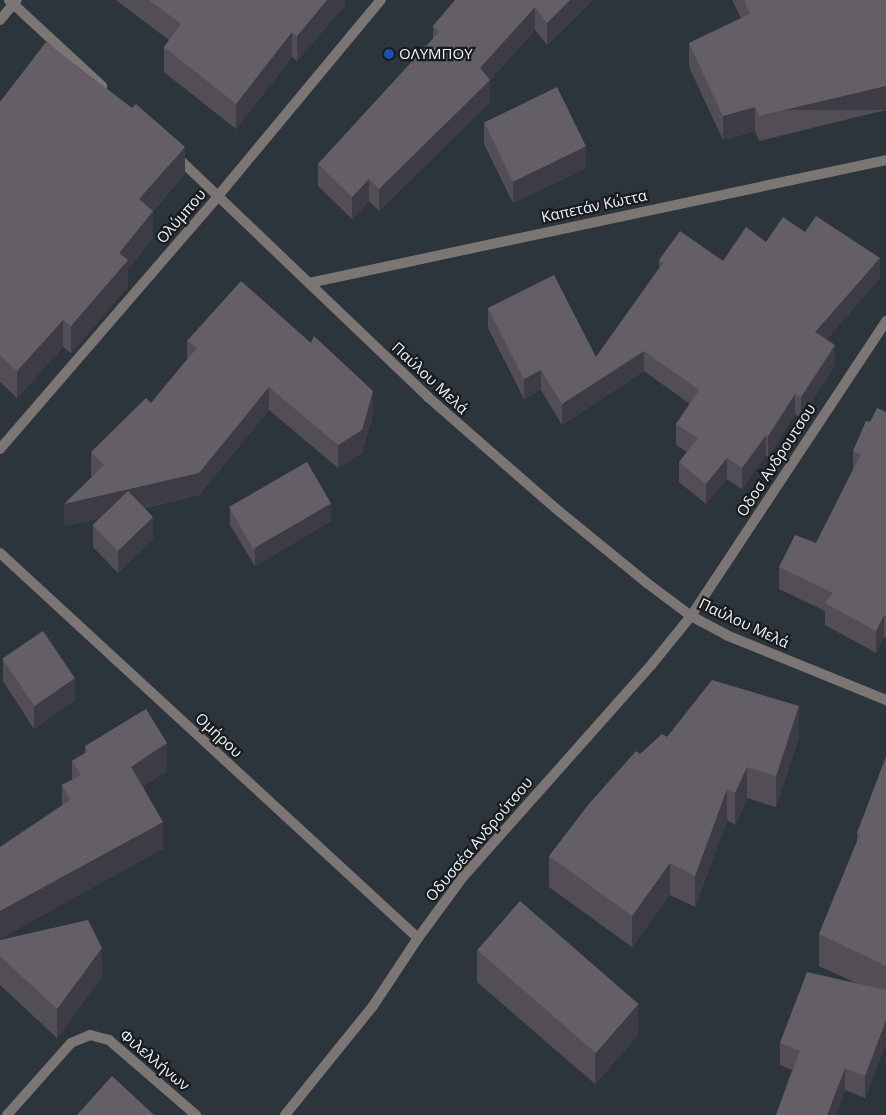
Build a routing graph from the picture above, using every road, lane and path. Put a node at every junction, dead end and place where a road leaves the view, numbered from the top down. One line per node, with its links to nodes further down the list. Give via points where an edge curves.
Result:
1 (381, 0): 7 (street, Ολύμπου)
2 (13, 1): 3 (street); 4 (street)
3 (0, 20)
4 (112, 96)
5 (169, 149): 7 (street, Παύλου Μελά)
6 (886, 160): 8 (street, Καπετάν Κώττα)
7 (218, 196): 8 (street, Παύλου Μελά); 10 (street, Ολύμπου)
8 (309, 283): 12 (street, Παύλου Μελά, via 477,442)
9 (886, 321): 12 (street, Οδοσ Ανδρουτσου)
10 (0, 449)
11 (0, 553): 14 (street, Ομήρου)
12 (690, 616): 13 (street, Παύλου Μελά, via 726,635); 14 (street, Οδυσσέα Ανδρούτσου, via 652,664 463,877)
13 (886, 700)
14 (418, 938): 17 (street, Οδυσσέα Ανδρούτσου, via 373,1006)
15 (7, 1115): 16 (street, Φιλελλήνων, via 71,1043 90,1035 109,1040)
16 (196, 1115)
17 (285, 1115)

